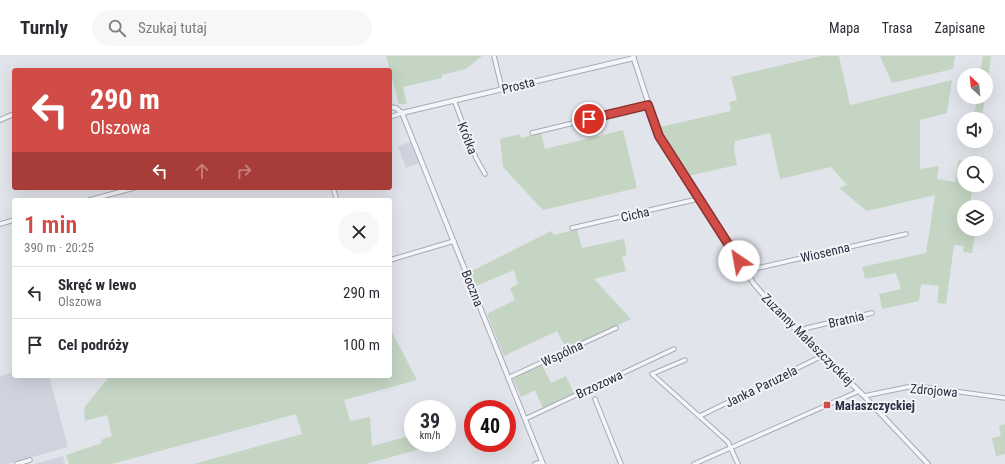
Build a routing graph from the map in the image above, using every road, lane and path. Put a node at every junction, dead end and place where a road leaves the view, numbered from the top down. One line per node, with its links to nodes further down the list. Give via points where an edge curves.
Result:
1 (494, 56): 3 (street)
2 (634, 57): 3 (street, Prosta); 5 (street, Zuzanny Małaszczyckiej)
3 (502, 89): 4 (street, Prosta)
4 (454, 100): 7 (street, Prosta); 12 (street, Krótka, via 476,158)
5 (648, 105): 11 (street); 15 (street, Zuzanny Małaszczyckiej, via 659,136)
6 (392, 107): 7 (street)
7 (402, 113): 9 (street); 20 (street, Boczna)
8 (12, 115): 10 (street)
9 (392, 116)
10 (0, 120)
11 (532, 133)
12 (485, 174)
13 (126, 190): 14 (street)
14 (96, 198)
15 (698, 199): 18 (street, Cicha); 22 (street, Zuzanny Małaszczyckiej)
16 (12, 221): 17 (street)
17 (0, 224)
18 (572, 228)
19 (906, 234): 22 (street, Wiosenna)
20 (454, 241): 21 (street); 29 (street, Boczna)
21 (392, 259)
22 (745, 271): 25 (street, Zuzanny Małaszczyckiej)
23 (872, 313): 25 (street, Bratnia)
24 (616, 328): 29 (street, Wspólna)
25 (798, 332): 27 (street, Zuzanny Małaszczyckiej)
26 (674, 349): 35 (street, Brzozowa)
27 (822, 356): 30 (street, Zuzanny Małaszczyckiej); 34 (street, Janka Paruzela)
28 (685, 360): 34 (street, via 652,374)
29 (508, 378): 35 (street, Boczna)
30 (859, 391): 31 (street, Zuzanny Małaszczyckiej); 36 (street)
31 (864, 396): 32 (street, Zdrojowa, via 908,387 923,387); 45 (street, Zuzanny Małaszczyckiej)
32 (1005, 398)
33 (595, 399): 42 (street)
34 (700, 416): 36 (street, via 728,442)
35 (525, 419): 38 (street, Boczna)
36 (730, 448): 39 (street); 44 (street)
37 (30, 460): 40 (street)
38 (543, 463): 41 (street)
39 (701, 463): 43 (street)
40 (17, 464)
41 (535, 464)
42 (621, 464)
43 (694, 464)
44 (738, 464)
45 (928, 464)

